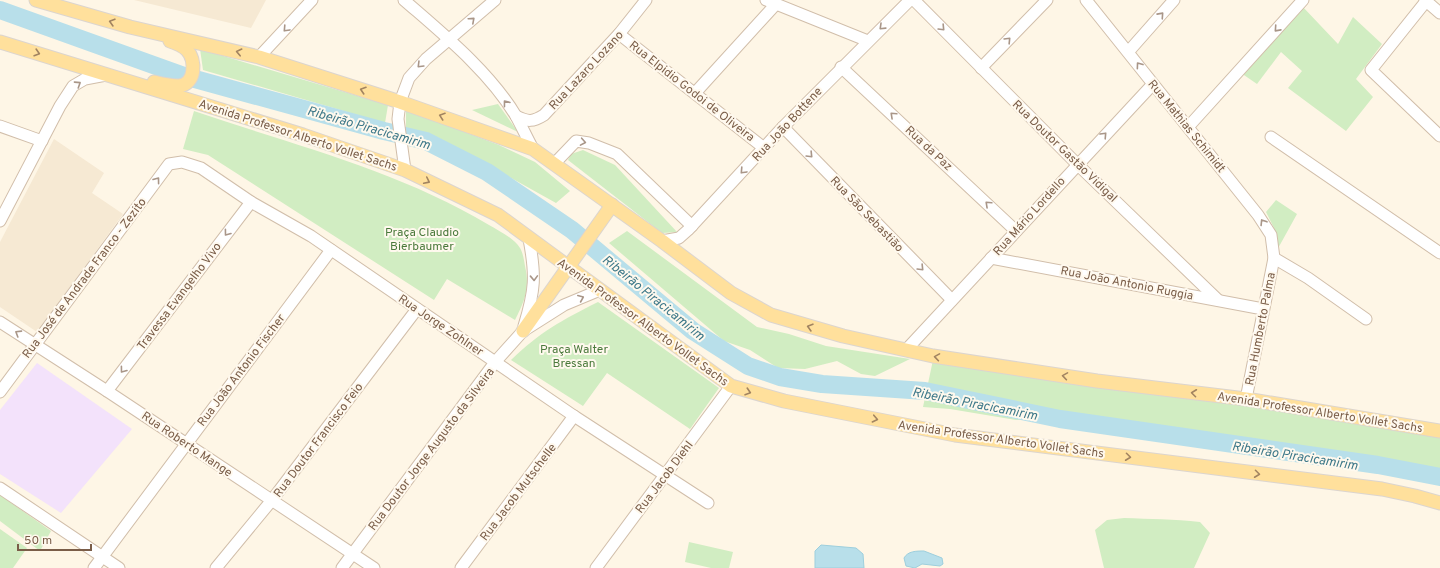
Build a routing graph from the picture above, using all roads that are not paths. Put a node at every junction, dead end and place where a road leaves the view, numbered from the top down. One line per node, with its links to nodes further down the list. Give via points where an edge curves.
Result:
1 (36, 0): 15 (main road, Avenida Professor Alberto Vollet Sachs, one-way to 1)
2 (312, 0): 21 (street, one-way to 21)
3 (404, 0): 17 (street)
4 (495, 0): 17 (street, one-way to 4)
5 (646, 0): 16 (street, Rua Lazaro Lozano)
6 (910, 0): 18 (street, Rua João Bottene, one-way to 18)
7 (914, 0): 23 (street, Rua Doutor Gastão Vidigal, one-way to 23)
8 (1047, 0): 23 (street, one-way to 8)
9 (1086, 0): 20 (street, Rua Mathias Schimidt)
10 (1174, 0): 20 (street, one-way to 10)
11 (1303, 0): 30 (street, one-way to 30)
12 (1426, 0): 14 (street); 32 (street, via 1371,70)
13 (771, 2): 18 (street); 26 (street)
14 (1440, 13)
15 (130, 27): 21 (main road, Avenida Professor Alberto Vollet Sachs, one-way to 15); 24 (main road, via 181,45 191,56 193,74 189,81 181,86 127,74)
16 (620, 34): 26 (street, Rua Elpidio Godoi de Oliveira); 28 (street, Rua Lazaro Lozano, via 544,115 528,122)
17 (450, 40): 27 (street, one-way to 27, via 409,78); 28 (street, one-way to 17, via 475,65)
18 (868, 41): 22 (street, Rua João Bottene)
19 (0, 42): 24 (main road, Avenida Professor Alberto Vollet Sachs, one-way to 24)
20 (1129, 51): 25 (street, Rua Mathias Schimidt, one-way to 20)
21 (259, 57): 27 (main road, Avenida Professor Alberto Vollet Sachs, one-way to 21)
22 (841, 67): 31 (street, Rua João Bottene); 45 (street, Rua da Paz, one-way to 22)
23 (981, 68): 39 (street, Rua Doutor Gastão Vidigal)
24 (106, 75): 34 (street, one-way to 24, via 73,86 85,79); 40 (main road, Avenida Professor Alberto Vollet Sachs, via 303,135)
25 (1153, 84): 30 (street, Rua Mathias Schimidt); 39 (street, Rua Mário Lordello, one-way to 25)
26 (695, 93): 35 (street, Rua Elpidio Godoi de Oliveira)
27 (400, 102): 36 (main road, Avenida Professor Alberto Vollet Sachs, one-way to 27); 40 (street, via 398,119)
28 (516, 116): 36 (street)
29 (0, 126): 34 (street)
30 (1189, 126): 51 (street, Rua Mathias Schimidt, one-way to 30, via 1271,235)
31 (783, 127): 35 (street, Rua João Bottene); 54 (street, Rua São Sebastião, one-way to 54)
32 (1440, 136)
33 (1271, 137): 49 (street)
34 (42, 141): 43 (street)
35 (764, 148): 44 (street, Rua João Bottene, one-way to 44)
36 (533, 149): 38 (main road, Avenida Professor Alberto Vollet Sachs)
37 (169, 164): 41 (street, Rua Jorge Zohlner, via 182,162 200,168); 61 (street, Rua José de Andrade Franco - Zezito, one-way to 37)
38 (554, 164): 42 (main road, Avenida Professor Alberto Vollet Sachs); 44 (street, one-way to 44, via 576,141 589,143 617,154)
39 (1077, 164): 45 (street, Rua Mário Lordello); 55 (street, Rua Doutor Gastão Vidigal)
40 (405, 170): 46 (main road, Avenida Professor Alberto Vollet Sachs, one-way to 46, via 498,216)
41 (251, 202): 48 (street, Rua Jorge Zohlner); 65 (street, Travessa Evangelho Vivo, one-way to 65)
42 (612, 205): 47 (main road, Avenida Professor Alberto Vollet Sachs); 52 (main road)
43 (0, 221)
44 (692, 226): 47 (street, Rua João Bottene, via 679,238)
45 (1016, 231): 50 (street, Rua Mário Lordello)
46 (529, 239): 52 (main road, Avenida Professor Alberto Vollet Sachs); 60 (street, Rua Doutor Jorge Augusto da Silveira, one-way to 60, via 535,282)
47 (662, 241): 62 (main road, Avenida Professor Alberto Vollet Sachs, one-way to 47, via 843,336 771,315 731,293)
48 (331, 250): 56 (street, Rua Jorge Zohlner); 70 (street, Rua João Antonio Fischer)
49 (1440, 253)
50 (991, 258): 54 (street, Rua Mário Lordello); 55 (street, Rua João Antonio Ruggia)
51 (1274, 258): 57 (street, Rua Humberto Palma); 58 (street, via 1308,278)
52 (567, 267): 53 (main road, Avenida Professor Alberto Vollet Sachs); 60 (main road)
53 (600, 290): 60 (street, Rua Doutor Jorge Augusto da Silveira, one-way to 53, via 564,305); 64 (main road, Avenida Professor Alberto Vollet Sachs)
54 (952, 300): 62 (street, Rua Mário Lordello)
55 (1218, 300): 57 (street, Rua João Antonio Ruggia)
56 (417, 309): 63 (street, Rua Jorge Zohlner); 73 (street, Rua Doutor Francisco Feio)
57 (1263, 309): 67 (street, Rua Humberto Palma)
58 (1366, 319)
59 (0, 322): 61 (street, Rua Roberto Mange, one-way to 59)
60 (523, 331): 63 (street, Rua Doutor Jorge Augusto da Silveira)
61 (36, 344): 65 (street, Rua Roberto Mange); 66 (street, Rua José de Andrade Franco - Zezito)
62 (906, 350): 67 (main road, Avenida Professor Alberto Vollet Sachs, one-way to 62, via 1098,381)
63 (496, 361): 68 (street, Rua Jorge Zohlner); 76 (street, Rua Doutor Jorge Augusto da Silveira)
64 (732, 386): 71 (street, Rua Jacob Diehl); 75 (main road, Avenida Professor Alberto Vollet Sachs, one-way to 75, via 784,402 955,435 1382,489)
65 (107, 390): 70 (street, Rua Roberto Mange)
66 (0, 392)
67 (1246, 399): 69 (main road, Avenida Professor Alberto Vollet Sachs)
68 (574, 416): 71 (street, Rua Jorge Zohlner); 83 (street, Rua Jacob Mutschelle)
69 (1440, 431)
70 (186, 443): 73 (street, Rua Roberto Mange); 77 (street, Rua João Antonio Fischer)
71 (665, 475): 74 (street, Rua Jorge Zohlner); 84 (street, Rua Jacob Diehl)
72 (0, 488): 77 (street)
73 (272, 500): 76 (street, Rua Roberto Mange); 80 (street, Rua Doutor Francisco Feio)
74 (708, 503)
75 (1440, 503)
76 (353, 555): 81 (street, Rua Doutor Jorge Augusto da Silveira); 82 (street, Rua Roberto Mange)
77 (101, 557): 78 (street, Rua João Antonio Fischer); 79 (street)
78 (94, 568)
79 (119, 568)
80 (216, 568)
81 (342, 568)
82 (374, 568)
83 (461, 568)
84 (596, 568)

